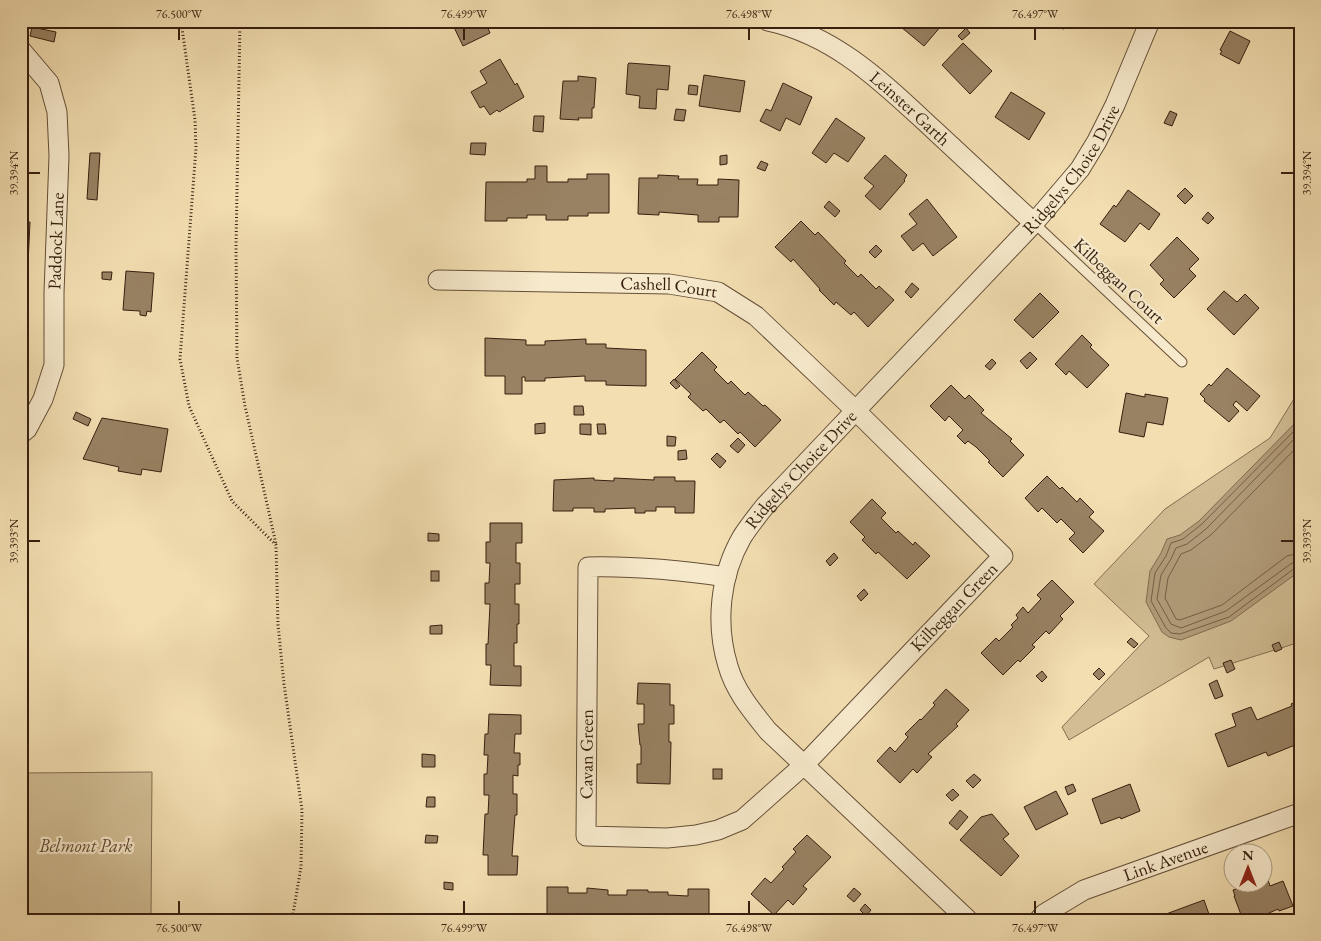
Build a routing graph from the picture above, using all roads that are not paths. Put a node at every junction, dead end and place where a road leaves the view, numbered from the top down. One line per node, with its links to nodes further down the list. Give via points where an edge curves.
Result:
1 (768, 21): 4 (street, Leinster Garth, via 816,38 844,53 878,78)
2 (1150, 21): 4 (street, Ridgelys Choice Drive, via 1097,141 1080,170)
3 (21, 50): 8 (street, Paddock Lane, via 50,83 57,112 59,156 54,365 43,399)
4 (1034, 223): 6 (lane, Kilbeggan Court); 7 (street, Ridgelys Choice Drive)
5 (438, 280): 7 (street, Cashell Court, via 669,284 718,292 756,316)
6 (1182, 362)
7 (856, 410): 9 (street, Ridgelys Choice Drive, via 751,523 732,557); 10 (street, Kilbeggan Green, via 1003,556)
8 (21, 434)
9 (726, 577): 10 (street, Ridgelys Choice Drive, via 721,609 728,666 749,708); 10 (street, Cavan Green, via 674,570 588,567 586,836 667,838 718,830 742,820)
10 (804, 765): 12 (street, Ridgelys Choice Drive)
11 (1300, 813): 13 (street, Link Avenue, via 1084,890)
12 (968, 920)
13 (1039, 920)

